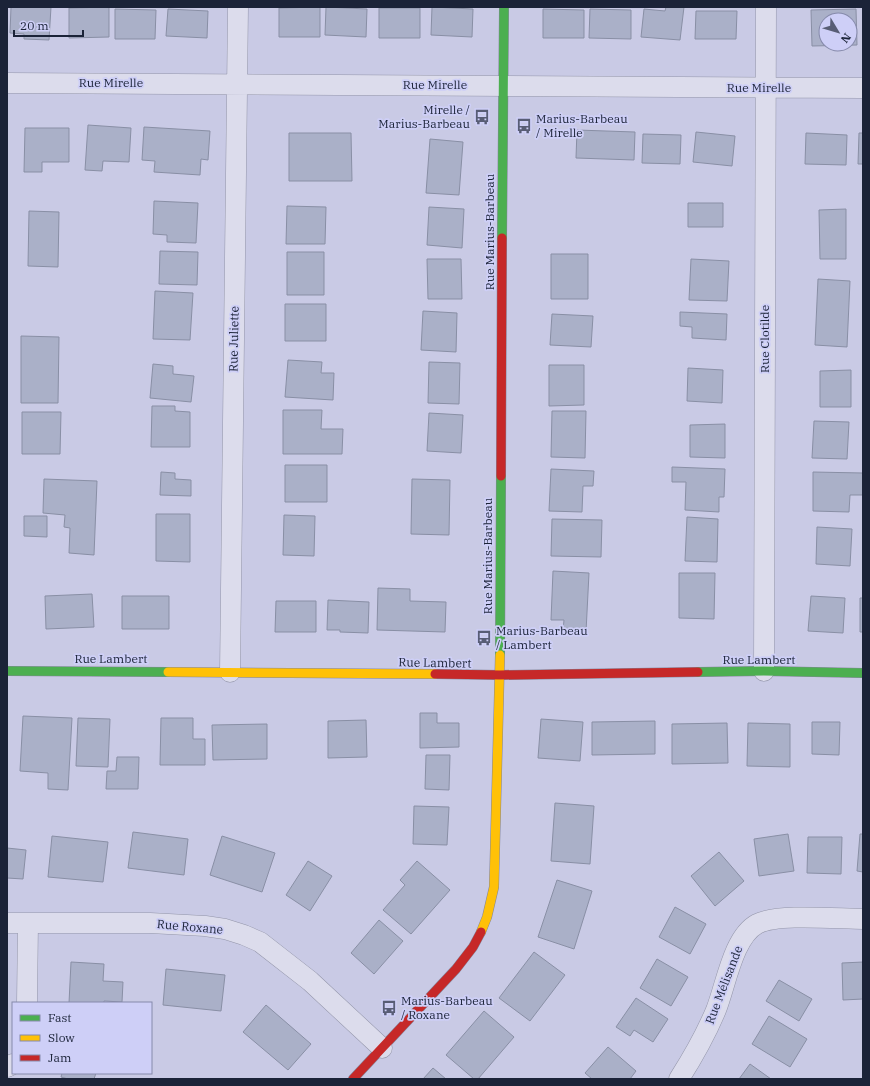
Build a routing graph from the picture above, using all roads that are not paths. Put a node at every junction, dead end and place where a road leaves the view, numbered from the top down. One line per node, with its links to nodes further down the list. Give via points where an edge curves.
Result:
1 (238, 7): 5 (street, Rue Juliette)
2 (504, 7): 6 (street, Rue Marius-Barbeau)
3 (766, 7): 7 (street, Rue Clotilde)
4 (7, 83): 5 (street, Rue Mirelle)
5 (238, 84): 6 (street, Rue Mirelle); 11 (street, Rue Juliette)
6 (503, 86): 7 (street, Rue Mirelle); 13 (street, Rue Marius-Barbeau)
7 (765, 88): 8 (street, Rue Mirelle); 10 (street, Rue Clotilde)
8 (863, 88)
9 (7, 671): 11 (street, Rue Lambert)
10 (764, 671): 12 (street, Rue Lambert); 13 (street, Rue Lambert)
11 (230, 672): 13 (street, Rue Lambert)
12 (863, 673)
13 (500, 676): 18 (street, Rue Marius-Barbeau, via 496,861 489,912 481,933 456,969)
14 (863, 919): 20 (street, Rue Mélisande, via 785,918 757,924 738,945 716,1009 698,1048)
15 (7, 923): 16 (street, Rue Roxane)
16 (28, 923): 17 (street); 18 (street, Rue Roxane, via 150,923 212,927 244,935 260,942 310,981)
17 (27, 1002)
18 (382, 1048): 19 (street, Rue Marius-Barbeau)
19 (353, 1079)
20 (679, 1079)

